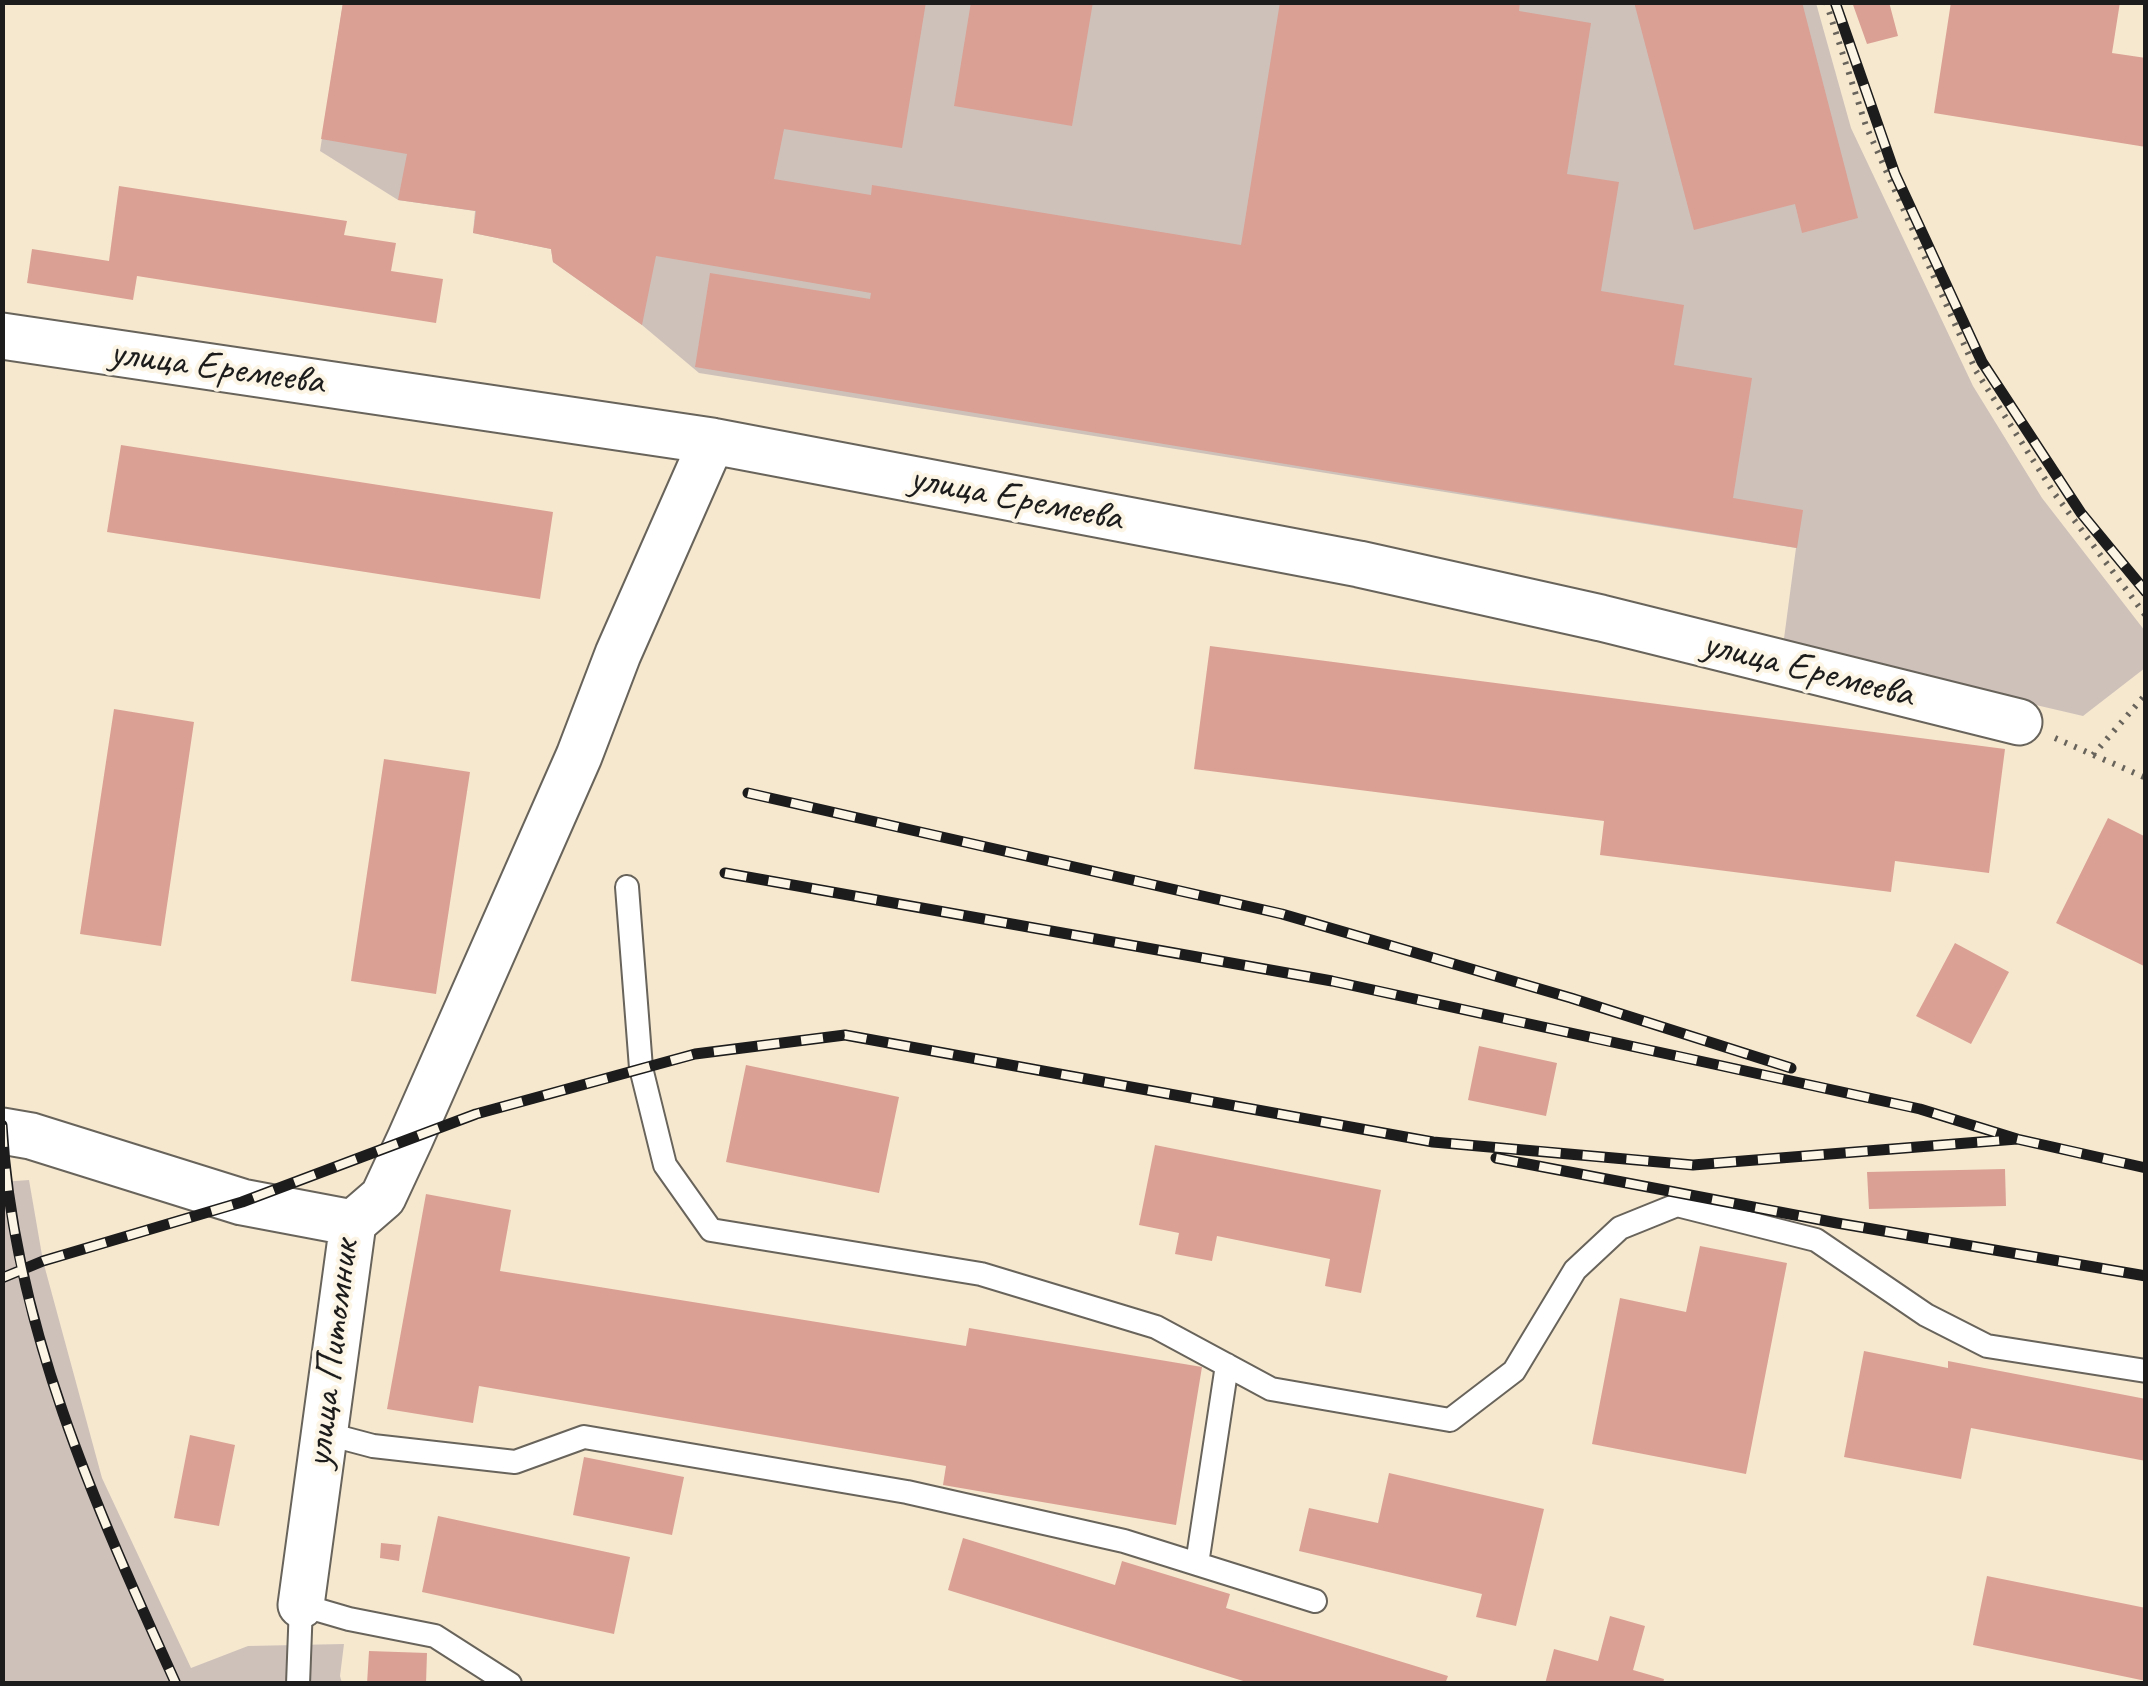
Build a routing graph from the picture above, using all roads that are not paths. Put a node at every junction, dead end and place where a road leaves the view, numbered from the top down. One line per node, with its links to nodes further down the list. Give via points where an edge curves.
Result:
1 (2, 336): 2 (street, улица Еремеева)
2 (712, 441): 3 (street, улица Еремеева, via 1359,564); 6 (street, via 418,1123 384,1196)
3 (2019, 722)
4 (628, 887): 7 (lane, via 641,1068 665,1165 711,1230 981,1274 1156,1328)
5 (2, 1131): 6 (street, улица Питомник, via 242,1202)
6 (353, 1223): 9 (street, улица Питомник)
7 (1227, 1365): 8 (lane, via 1271,1388 1450,1420 1514,1372 1575,1270 1620,1228 1677,1205 1816,1240 1926,1315 1986,1346); 10 (lane)
8 (2146, 1371)
9 (324, 1433): 10 (lane, via 374,1446 516,1462 584,1437 907,1492); 12 (street, улица Питомник)
10 (1196, 1564): 11 (lane)
11 (1316, 1600)
12 (300, 1605): 13 (lane); 14 (lane, via 435,1636)
13 (298, 1684)
14 (510, 1684)

